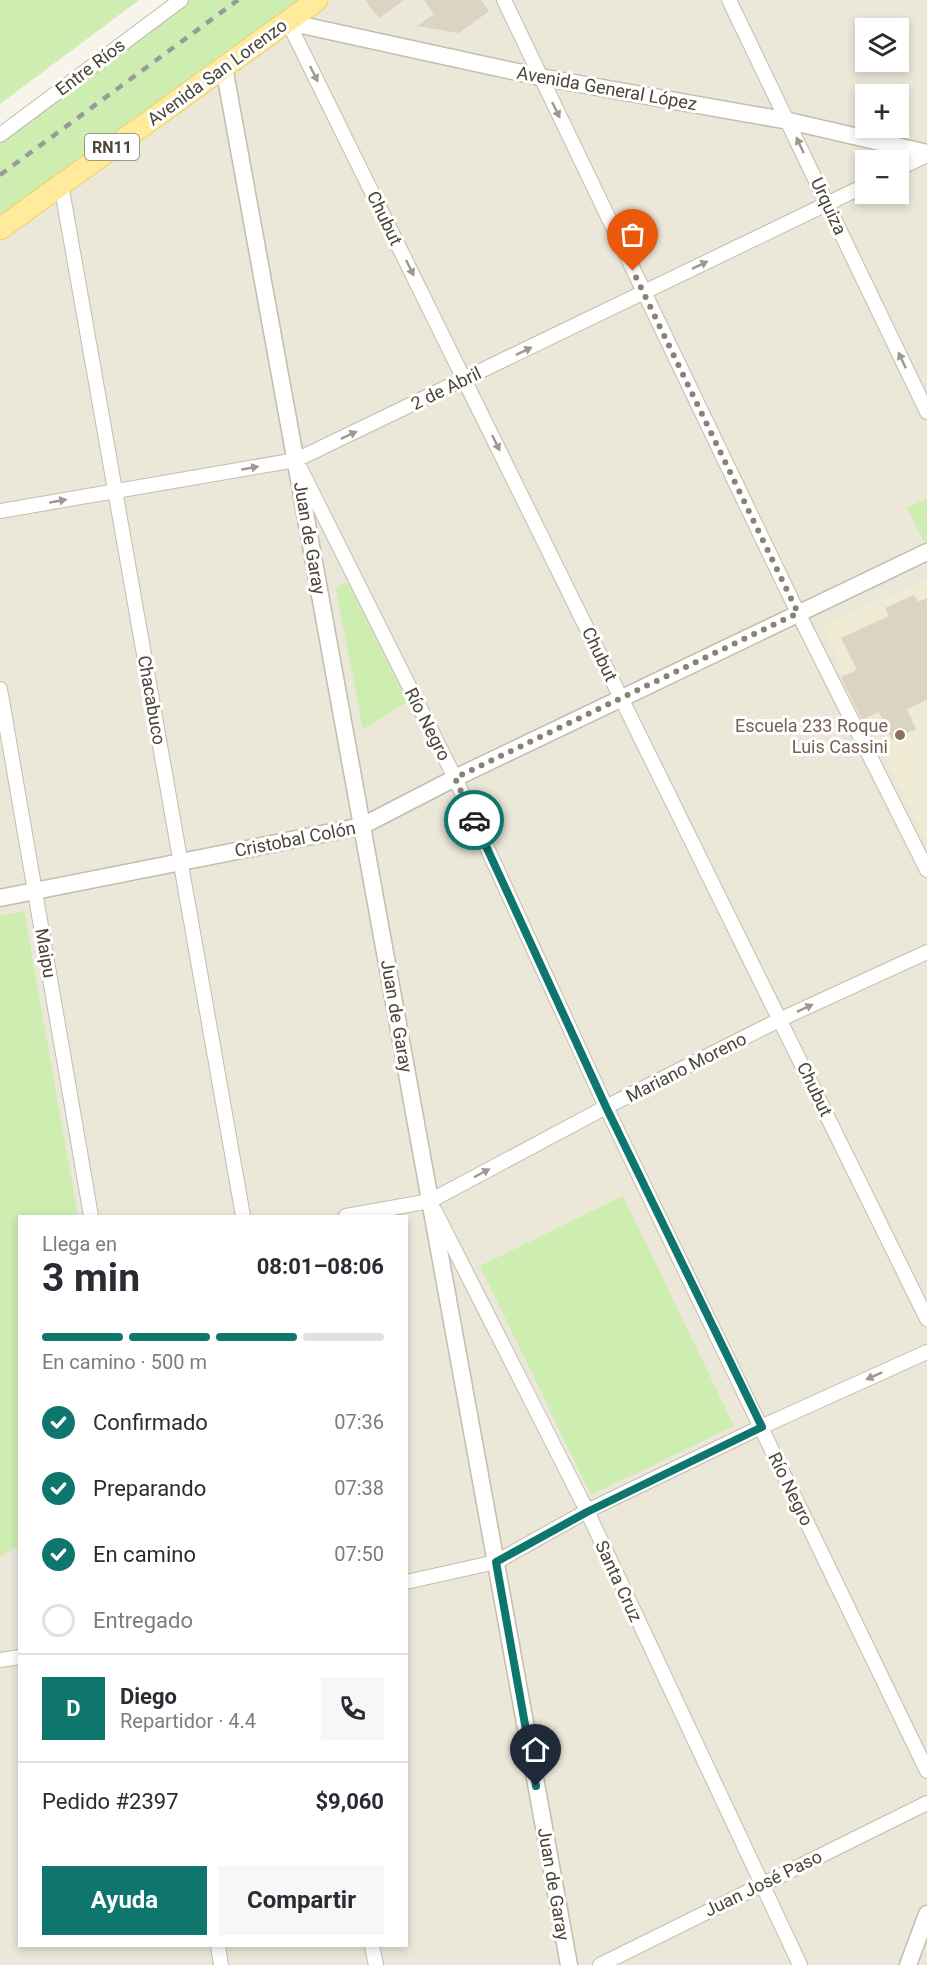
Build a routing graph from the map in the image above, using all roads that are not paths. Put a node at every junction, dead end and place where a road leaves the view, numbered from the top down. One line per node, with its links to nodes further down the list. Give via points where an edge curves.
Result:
1 (181, 0): 9 (street, Entre Ríos)
2 (317, 0): 5 (main road, Avenida San Lorenzo / RN11)
3 (504, 0): 7 (street)
4 (729, 0): 8 (street, Urquiza)
5 (288, 22): 6 (main road, Avenida San Lorenzo / RN11); 7 (street, Avenida General López); 17 (street, Chubut, one-way to 17)
6 (224, 66): 12 (main road, Avenida San Lorenzo / RN11); 19 (street, Juan de Garay)
7 (540, 76): 8 (street, Avenida General López); 16 (street, one-way to 16)
8 (789, 121): 10 (street, Avenida General López); 14 (street, Urquiza, one-way to 8)
9 (0, 135)
10 (927, 154): 11 (street)
11 (909, 163)
12 (61, 184): 15 (main road, Avenida San Lorenzo / RN11); 20 (street, Chacabuco)
13 (855, 190): 14 (street, 2 de Abril)
14 (827, 203): 16 (street, 2 de Abril, one-way to 14); 18 (street, Urquiza, one-way to 14)
15 (0, 230)
16 (644, 292): 17 (street, 2 de Abril, one-way to 16); 23 (street)
17 (465, 379): 19 (street, 2 de Abril, one-way to 17); 25 (street, Chubut, one-way to 25)
18 (927, 412)
19 (296, 460): 20 (street, 2 de Abril, one-way to 19); 26 (street, Río Negro); 27 (street, Juan de Garay)
20 (116, 491): 21 (street, 2 de Abril, one-way to 20); 28 (street, Chacabuco)
21 (0, 511)
22 (927, 552): 23 (street, Cristobal Colón)
23 (798, 613): 25 (street, Cristobal Colón); 29 (street)
24 (0, 689): 30 (street, Maipu)
25 (621, 698): 26 (street, Cristobal Colón); 33 (street, Chubut)
26 (455, 778): 27 (street, Cristobal Colón); 34 (street, Río Negro)
27 (362, 826): 28 (street, Cristobal Colón); 35 (street, Juan de Garay)
28 (180, 862): 30 (street, Cristobal Colón); 37 (street, Chacabuco)
29 (927, 870)
30 (36, 891): 31 (street, Cristobal Colón); 36 (street, Maipu)
31 (0, 898)
32 (927, 952): 33 (street, Mariano Moreno, one-way to 32)
33 (781, 1019): 34 (street, Mariano Moreno); 39 (street, Chubut)
34 (606, 1107): 35 (street, Mariano Moreno, one-way to 34); 41 (street, Río Negro)
35 (430, 1201): 38 (street, Mariano Moreno); 42 (street, Santa Cruz); 43 (street, Juan de Garay)
36 (91, 1215)
37 (243, 1215)
38 (352, 1215)
39 (927, 1319)
40 (927, 1352): 41 (street, one-way to 41)
41 (762, 1427): 42 (street); 47 (street, Río Negro)
42 (587, 1512): 43 (street); 49 (street, Santa Cruz)
43 (496, 1562): 44 (street); 55 (street, Juan de Garay)
44 (408, 1582)
45 (18, 1657): 46 (street)
46 (0, 1660)
47 (927, 1771)
48 (927, 1803): 49 (street, Juan José Paso)
49 (761, 1884): 56 (street, Juan José Paso); 57 (street, Santa Cruz)
50 (927, 1914): 58 (street)
51 (218, 1947): 53 (street)
52 (372, 1947): 54 (street)
53 (222, 1965)
54 (376, 1965)
55 (569, 1965)
56 (600, 1965)
57 (800, 1965)
58 (908, 1965)

